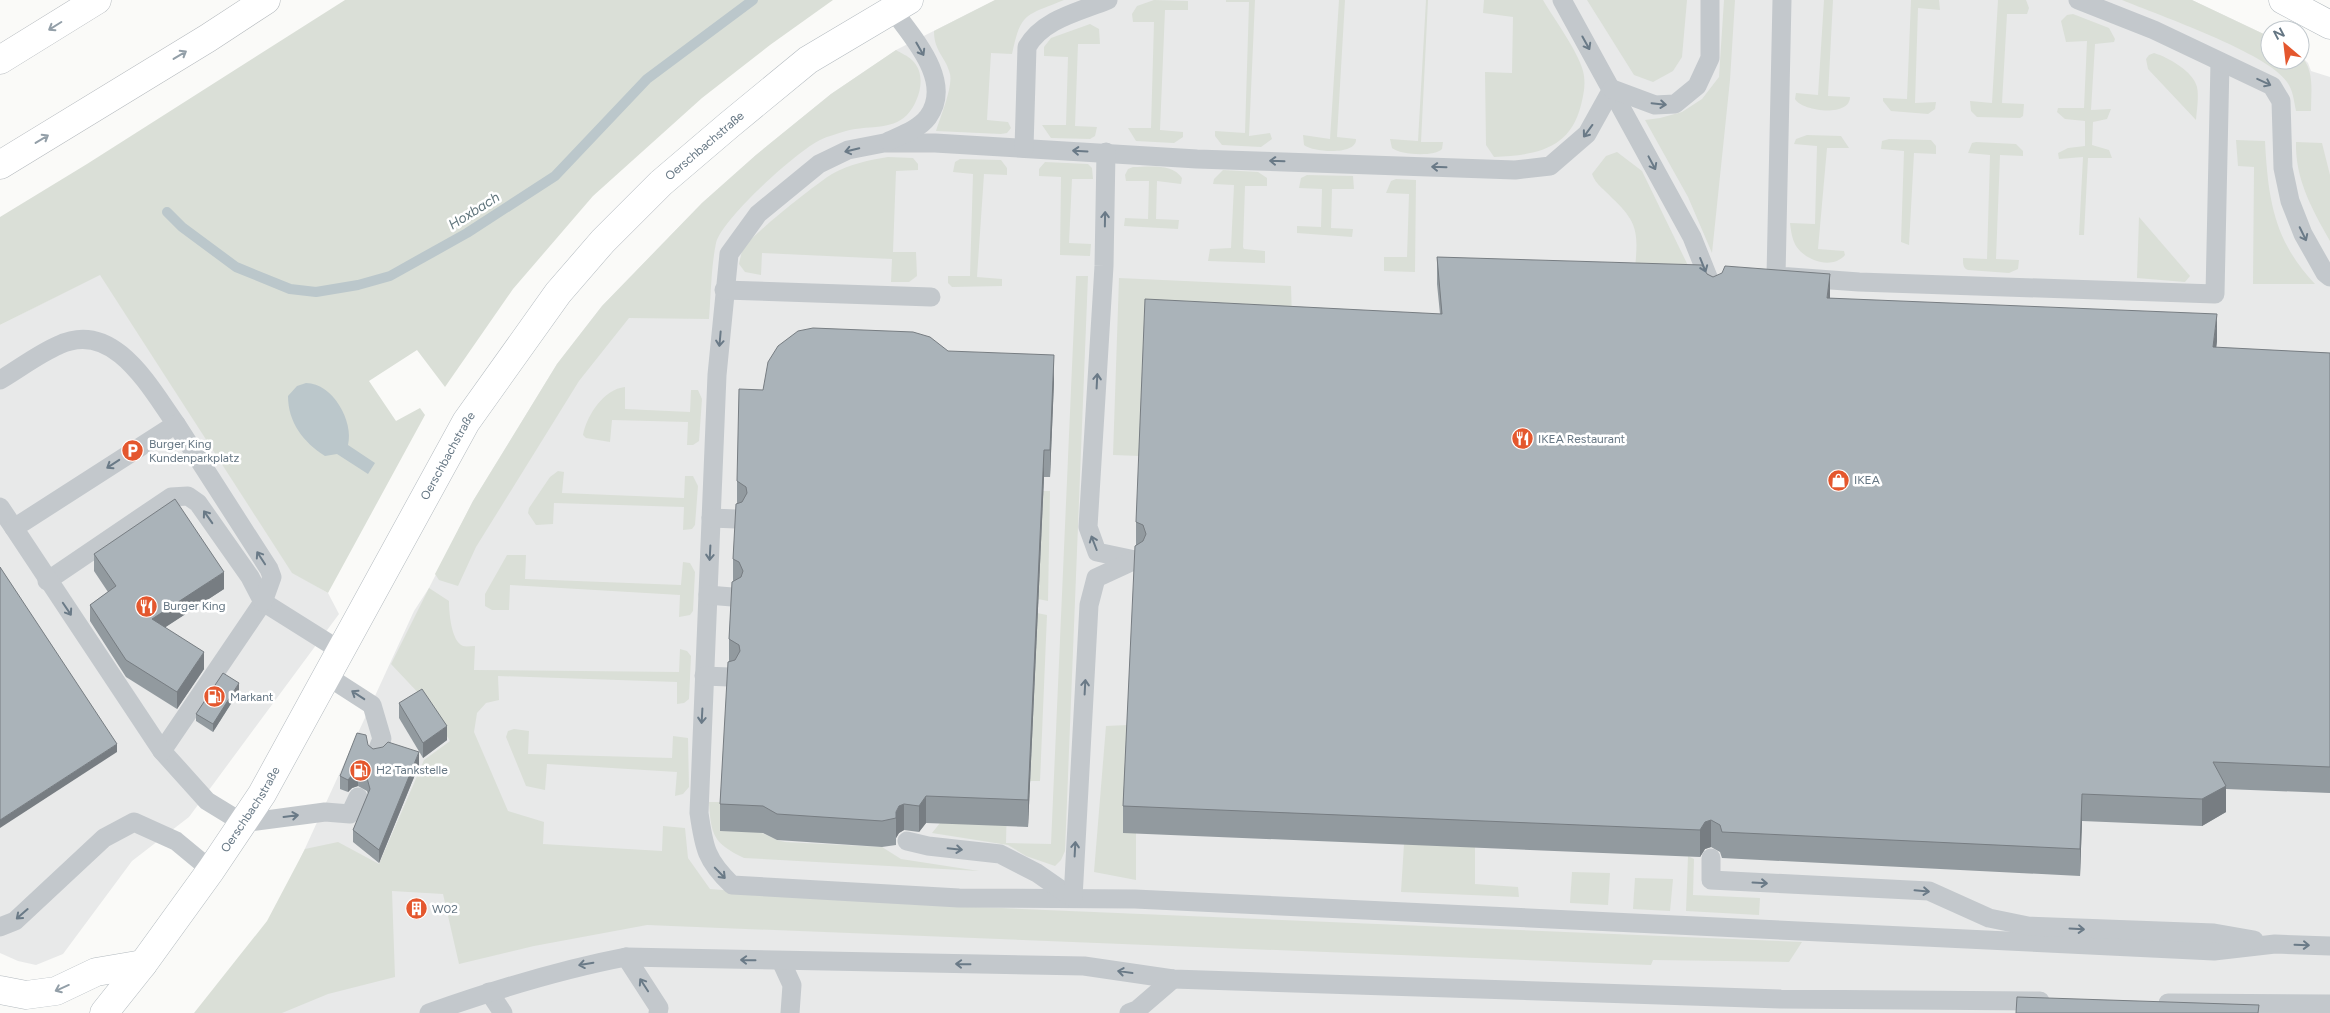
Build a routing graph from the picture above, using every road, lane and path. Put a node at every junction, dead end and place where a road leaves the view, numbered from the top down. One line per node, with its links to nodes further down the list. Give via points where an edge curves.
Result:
1 (97, 0): 11 (main road, one-way to 11)
2 (266, 0): 17 (main road, one-way to 2)
3 (1108, 0): 15 (lane, via 1046,25 1027,48)
4 (1562, 0): 13 (lane, one-way to 13)
5 (1710, 0): 13 (lane, one-way to 5, via 1655,105 1676,104 1697,86 1710,58)
6 (1782, 0): 12 (lane, via 1776,276 1898,284 2215,294)
7 (2078, 0): 12 (lane, via 2154,30)
8 (2283, 0): 10 (main road)
9 (900, 4): 14 (lane, one-way to 14, via 936,78 936,98 928,117 920,124); 32 (main road, Oerschbachstraße, via 808,60 668,176 603,241 558,293 466,422)
10 (2330, 25)
11 (0, 60)
12 (2220, 62): 18 (lane, one-way to 18, via 2272,86 2281,101 2283,168 2290,201 2303,234)
13 (1612, 89): 16 (lane, one-way to 16, via 1587,134 1550,166 1515,170 1197,159); 20 (lane, one-way to 20, via 1692,237)
14 (884, 143): 15 (lane); 19 (lane, one-way to 19, via 848,150 819,164 758,214 729,254)
15 (1024, 148): 16 (lane, one-way to 15)
16 (1106, 152): 43 (lane, one-way to 16, via 1089,605 1096,578 1136,560 1097,552 1088,528 1104,266)
17 (0, 165)
18 (2330, 277)
19 (724, 290): 21 (lane); 25 (lane, one-way to 25, via 716,375)
20 (1714, 292)
21 (931, 297)
22 (0, 380): 23 (lane, via 60,344 90,338 110,347 134,365)
23 (176, 424): 27 (lane, one-way to 27); 31 (lane, one-way to 23, via 272,577 269,569)
24 (0, 507): 27 (lane)
25 (712, 518): 26 (lane); 29 (lane, one-way to 29)
26 (736, 519)
27 (14, 528): 28 (lane)
28 (48, 581): 31 (lane, one-way to 28, via 250,577 198,503 188,496 171,497); 36 (lane, one-way to 36)
29 (708, 595): 30 (lane); 34 (lane)
30 (732, 597)
31 (263, 602): 32 (lane); 36 (lane)
32 (341, 651): 33 (main road, Oerschbachstraße)
33 (327, 676): 37 (lane, one-way to 33, via 382,739 372,705); 39 (main road, Oerschbachstraße, via 262,794)
34 (704, 676): 35 (lane); 43 (lane, one-way to 43, via 699,813 703,844 715,868 732,885 959,898)
35 (729, 677)
36 (162, 751): 39 (lane, via 207,801)
37 (377, 751)
38 (358, 796): 39 (lane, one-way to 38, via 325,812 350,814)
39 (243, 822): 42 (main road, Oerschbachstraße)
40 (907, 841): 43 (lane, one-way to 43, via 1000,854 1037,872)
41 (1711, 858): 45 (lane, one-way to 45, via 1711,880 1929,891 1989,918 2028,926 2214,932)
42 (211, 870): 44 (lane, one-way to 44, via 176,842 134,822 104,838 15,921); 49 (main road, Oerschbachstraße)
43 (1072, 898): 45 (lane, via 2214,950)
44 (0, 927)
45 (2275, 944): 46 (lane, one-way to 46)
46 (2330, 946)
47 (626, 957): 48 (lane, one-way to 47); 52 (lane, one-way to 52, via 575,967); 61 (lane, one-way to 47, via 659,1008)
48 (781, 960): 50 (lane, one-way to 48, via 1084,966); 62 (lane, via 792,985)
49 (143, 964): 51 (main road, one-way to 51, via 96,972 56,991 26,995); 58 (main road, Oerschbachstraße)
50 (1174, 979): 55 (lane); 63 (lane)
51 (0, 990)
52 (489, 992): 59 (lane); 60 (lane)
53 (2060, 1002): 56 (lane)
54 (2150, 1002): 57 (lane)
55 (1735, 1005): 56 (lane)
56 (1781, 1006)
57 (2329, 1007)
58 (104, 1013)
59 (429, 1013)
60 (503, 1013)
61 (658, 1013)
62 (790, 1013)
63 (1129, 1013)

